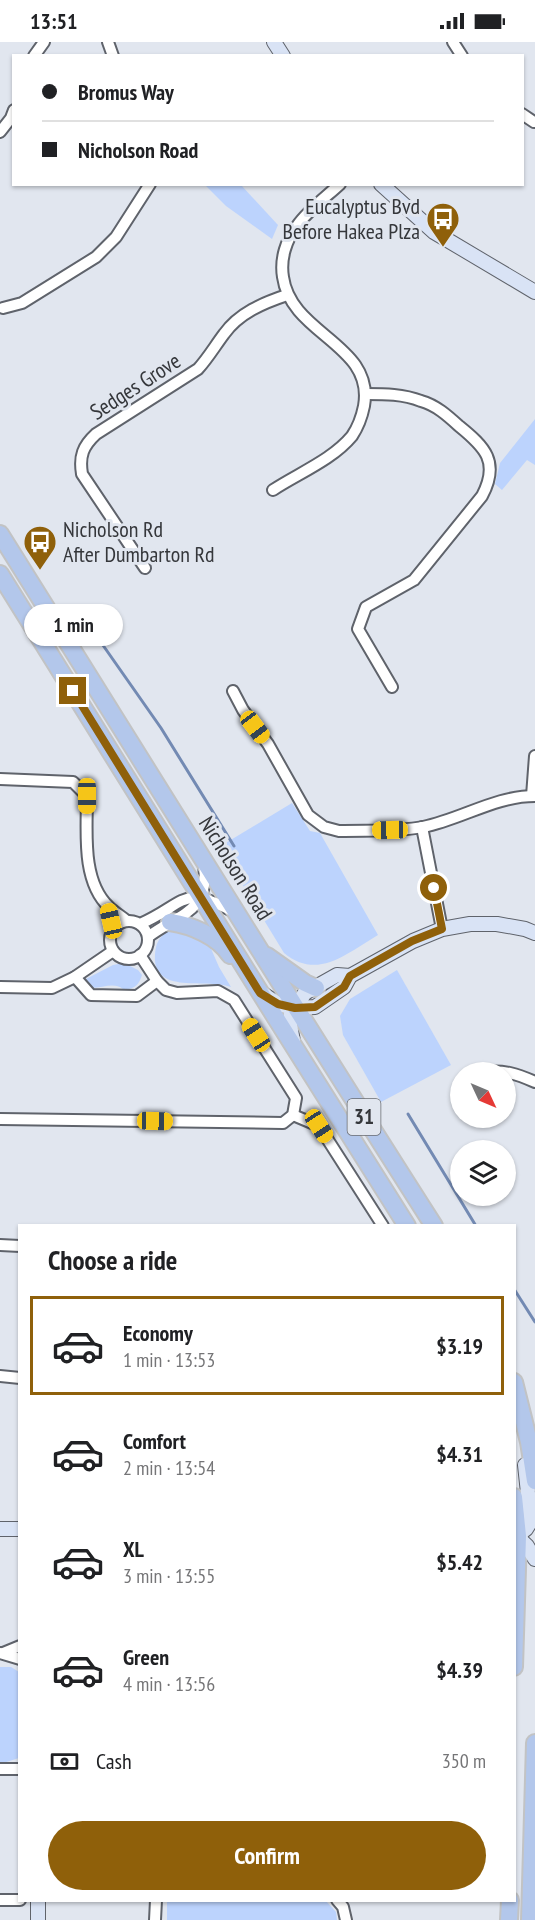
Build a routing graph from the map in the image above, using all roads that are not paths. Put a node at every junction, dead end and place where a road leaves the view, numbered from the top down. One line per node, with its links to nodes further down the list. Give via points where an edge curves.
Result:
1 (12, 115): 2 (street)
2 (0, 132)
3 (149, 186): 10 (street, via 117,237 96,257 22,303)
4 (338, 186): 9 (street, via 308,213 290,237 282,268)
5 (383, 186): 6 (street, via 434,232)
6 (516, 279): 7 (street); 8 (street)
7 (535, 283)
8 (535, 292)
9 (287, 295): 11 (street, via 306,321 340,347 357,367); 14 (street, Sedges Grove, via 257,307 237,321 198,369 86,443 81,454 82,474)
10 (3, 308)
11 (366, 394): 12 (street, via 353,434 336,452); 16 (street, via 399,394 442,411 478,442 488,455 491,469 482,496 414,580 366,607 358,629)
12 (273, 490)
13 (0, 534): 22 (main road, Nicholson Road / 31)
14 (145, 568)
15 (0, 574): 23 (main road, Nicholson Road / 31)
16 (392, 687)
17 (233, 691): 21 (street, via 308,815 318,823 339,831)
18 (535, 756): 20 (street)
19 (0, 779): 24 (street, via 73,782 87,796 87,864)
20 (534, 796): 21 (street, via 501,800)
21 (422, 827): 30 (street)
22 (203, 858): 23 (street); 25 (main road, Nicholson Road / 31)
23 (201, 897): 25 (street); 27 (street, via 191,910); 28 (street, via 183,898); 41 (main road, Nicholson Road / 31)
24 (108, 907): 26 (street); 29 (street)
25 (238, 915): 34 (main road, Nicholson Road / 31)
26 (127, 921): 28 (street); 29 (street)
27 (170, 922): 32 (street); 41 (main road, via 207,935 226,950 238,971)
28 (140, 924): 32 (street)
29 (113, 929): 33 (street)
30 (442, 929): 31 (street, via 497,924); 36 (street)
31 (535, 933)
32 (148, 937): 35 (street)
33 (113, 951): 35 (street, via 124,958); 37 (street)
34 (261, 952): 40 (main road); 42 (main road, Nicholson Road / 31)
35 (140, 955): 38 (street)
36 (350, 976): 40 (street, via 337,975); 42 (street, via 344,987 315,1007)
37 (75, 977): 38 (street, via 91,995 137,996); 39 (street, via 52,988)
38 (157, 981): 46 (street, via 166,990 177,993 218,991 234,1000 296,1098)
39 (0, 987)
40 (316, 988): 42 (street, via 305,993)
41 (258, 989): 42 (street, via 278,1004); 43 (main road, Nicholson Road / 31)
42 (295, 1008): 43 (street, via 290,1026); 50 (main road, Nicholson Road / 31)
43 (294, 1047): 49 (main road, Nicholson Road / 31)
44 (516, 1074): 45 (street)
45 (535, 1082)
46 (293, 1115): 47 (street, via 283,1123); 48 (street, via 319,1126)
47 (0, 1119)
48 (382, 1224)
49 (406, 1224)
50 (433, 1224)
51 (0, 1245): 52 (street)
52 (18, 1246)
53 (0, 1376): 54 (street)
54 (18, 1378)
55 (516, 1390): 56 (main road)
56 (522, 1413): 57 (main road); 60 (street, via 520,1437 531,1521)
57 (535, 1482)
58 (0, 1529): 59 (street)
59 (18, 1529)
60 (516, 1536): 61 (street)
61 (535, 1559)
62 (18, 1647): 63 (street)
63 (2, 1653): 64 (street)
64 (18, 1658)
65 (535, 1743): 78 (main road)
66 (0, 1768): 67 (street)
67 (18, 1769)
68 (0, 1900): 69 (street)
69 (18, 1900)
70 (38, 1902): 74 (street)
71 (156, 1902): 75 (street)
72 (339, 1902): 76 (street)
73 (510, 1902): 77 (main road)
74 (38, 1920)
75 (156, 1920)
76 (346, 1920)
77 (509, 1920)
78 (530, 1920)

